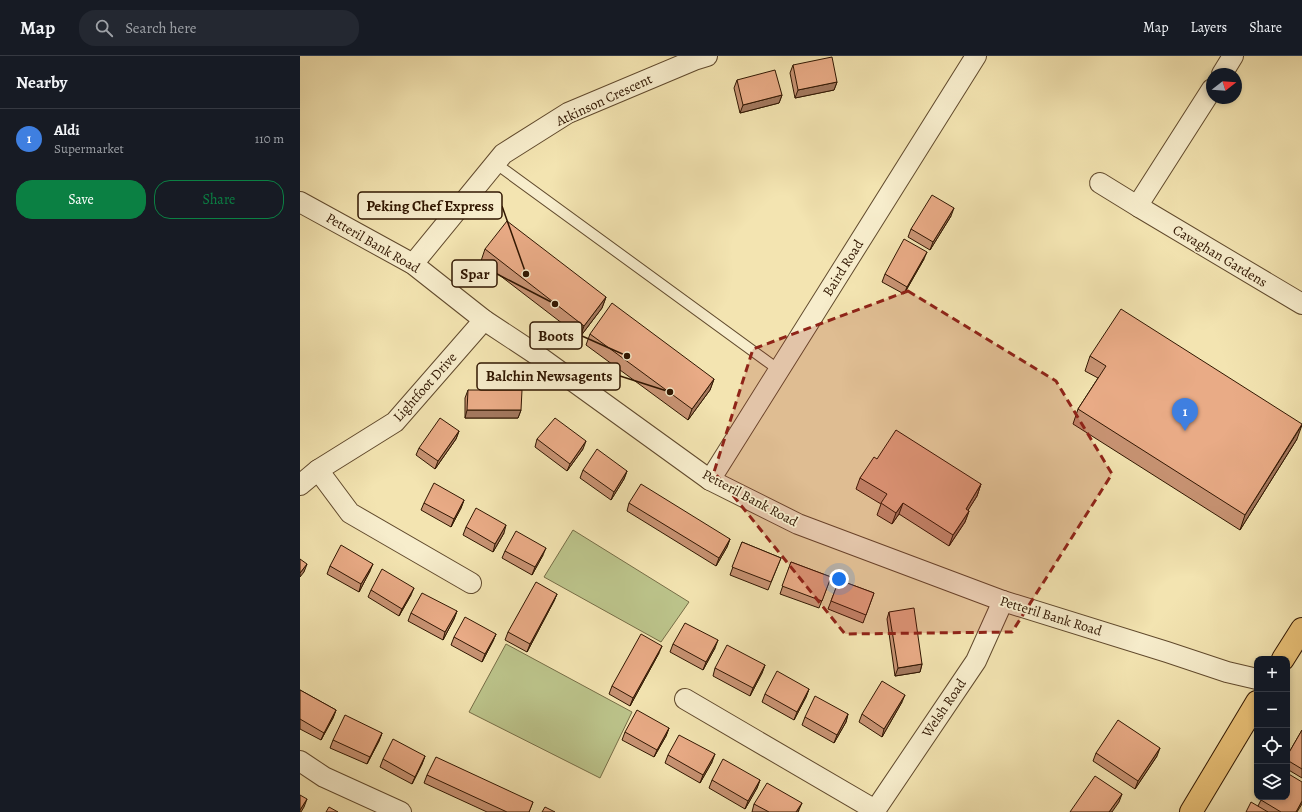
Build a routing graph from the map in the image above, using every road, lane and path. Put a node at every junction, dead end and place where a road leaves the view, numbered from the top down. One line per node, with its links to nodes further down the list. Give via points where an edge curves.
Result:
1 (976, 56): 13 (street, Baird Road)
2 (1233, 56): 4 (street)
3 (698, 57): 6 (street, Atkinson Crescent, via 568,113 503,154)
4 (1226, 68)
5 (1206, 98): 9 (street)
6 (495, 163): 10 (street, Atkinson Crescent); 13 (lane)
7 (1100, 183): 9 (street, Cavaghan Gardens)
8 (300, 202): 10 (street, Petteril Bank Road)
9 (1139, 207): 11 (street, Cavaghan Gardens)
10 (413, 264): 12 (street, Petteril Bank Road)
11 (1302, 304)
12 (484, 320): 14 (street, Lightfoot Drive, via 395,422); 15 (street, Petteril Bank Road)
13 (779, 370): 15 (street, Baird Road)
14 (318, 470): 16 (street, Lightfoot Drive); 17 (street, via 350,513)
15 (710, 480): 18 (street, Petteril Bank Road, via 798,524)
16 (300, 486)
17 (471, 583)
18 (1003, 601): 21 (street, Petteril Bank Road); 25 (street, Welsh Road, via 976,661)
19 (1302, 630): 20 (main road)
20 (1285, 656)
21 (1254, 678)
22 (685, 698): 25 (street, Welsh Road)
23 (1254, 707): 27 (main road)
24 (300, 761): 26 (street, via 324,777)
25 (874, 811)
26 (401, 812)
27 (1191, 812)

